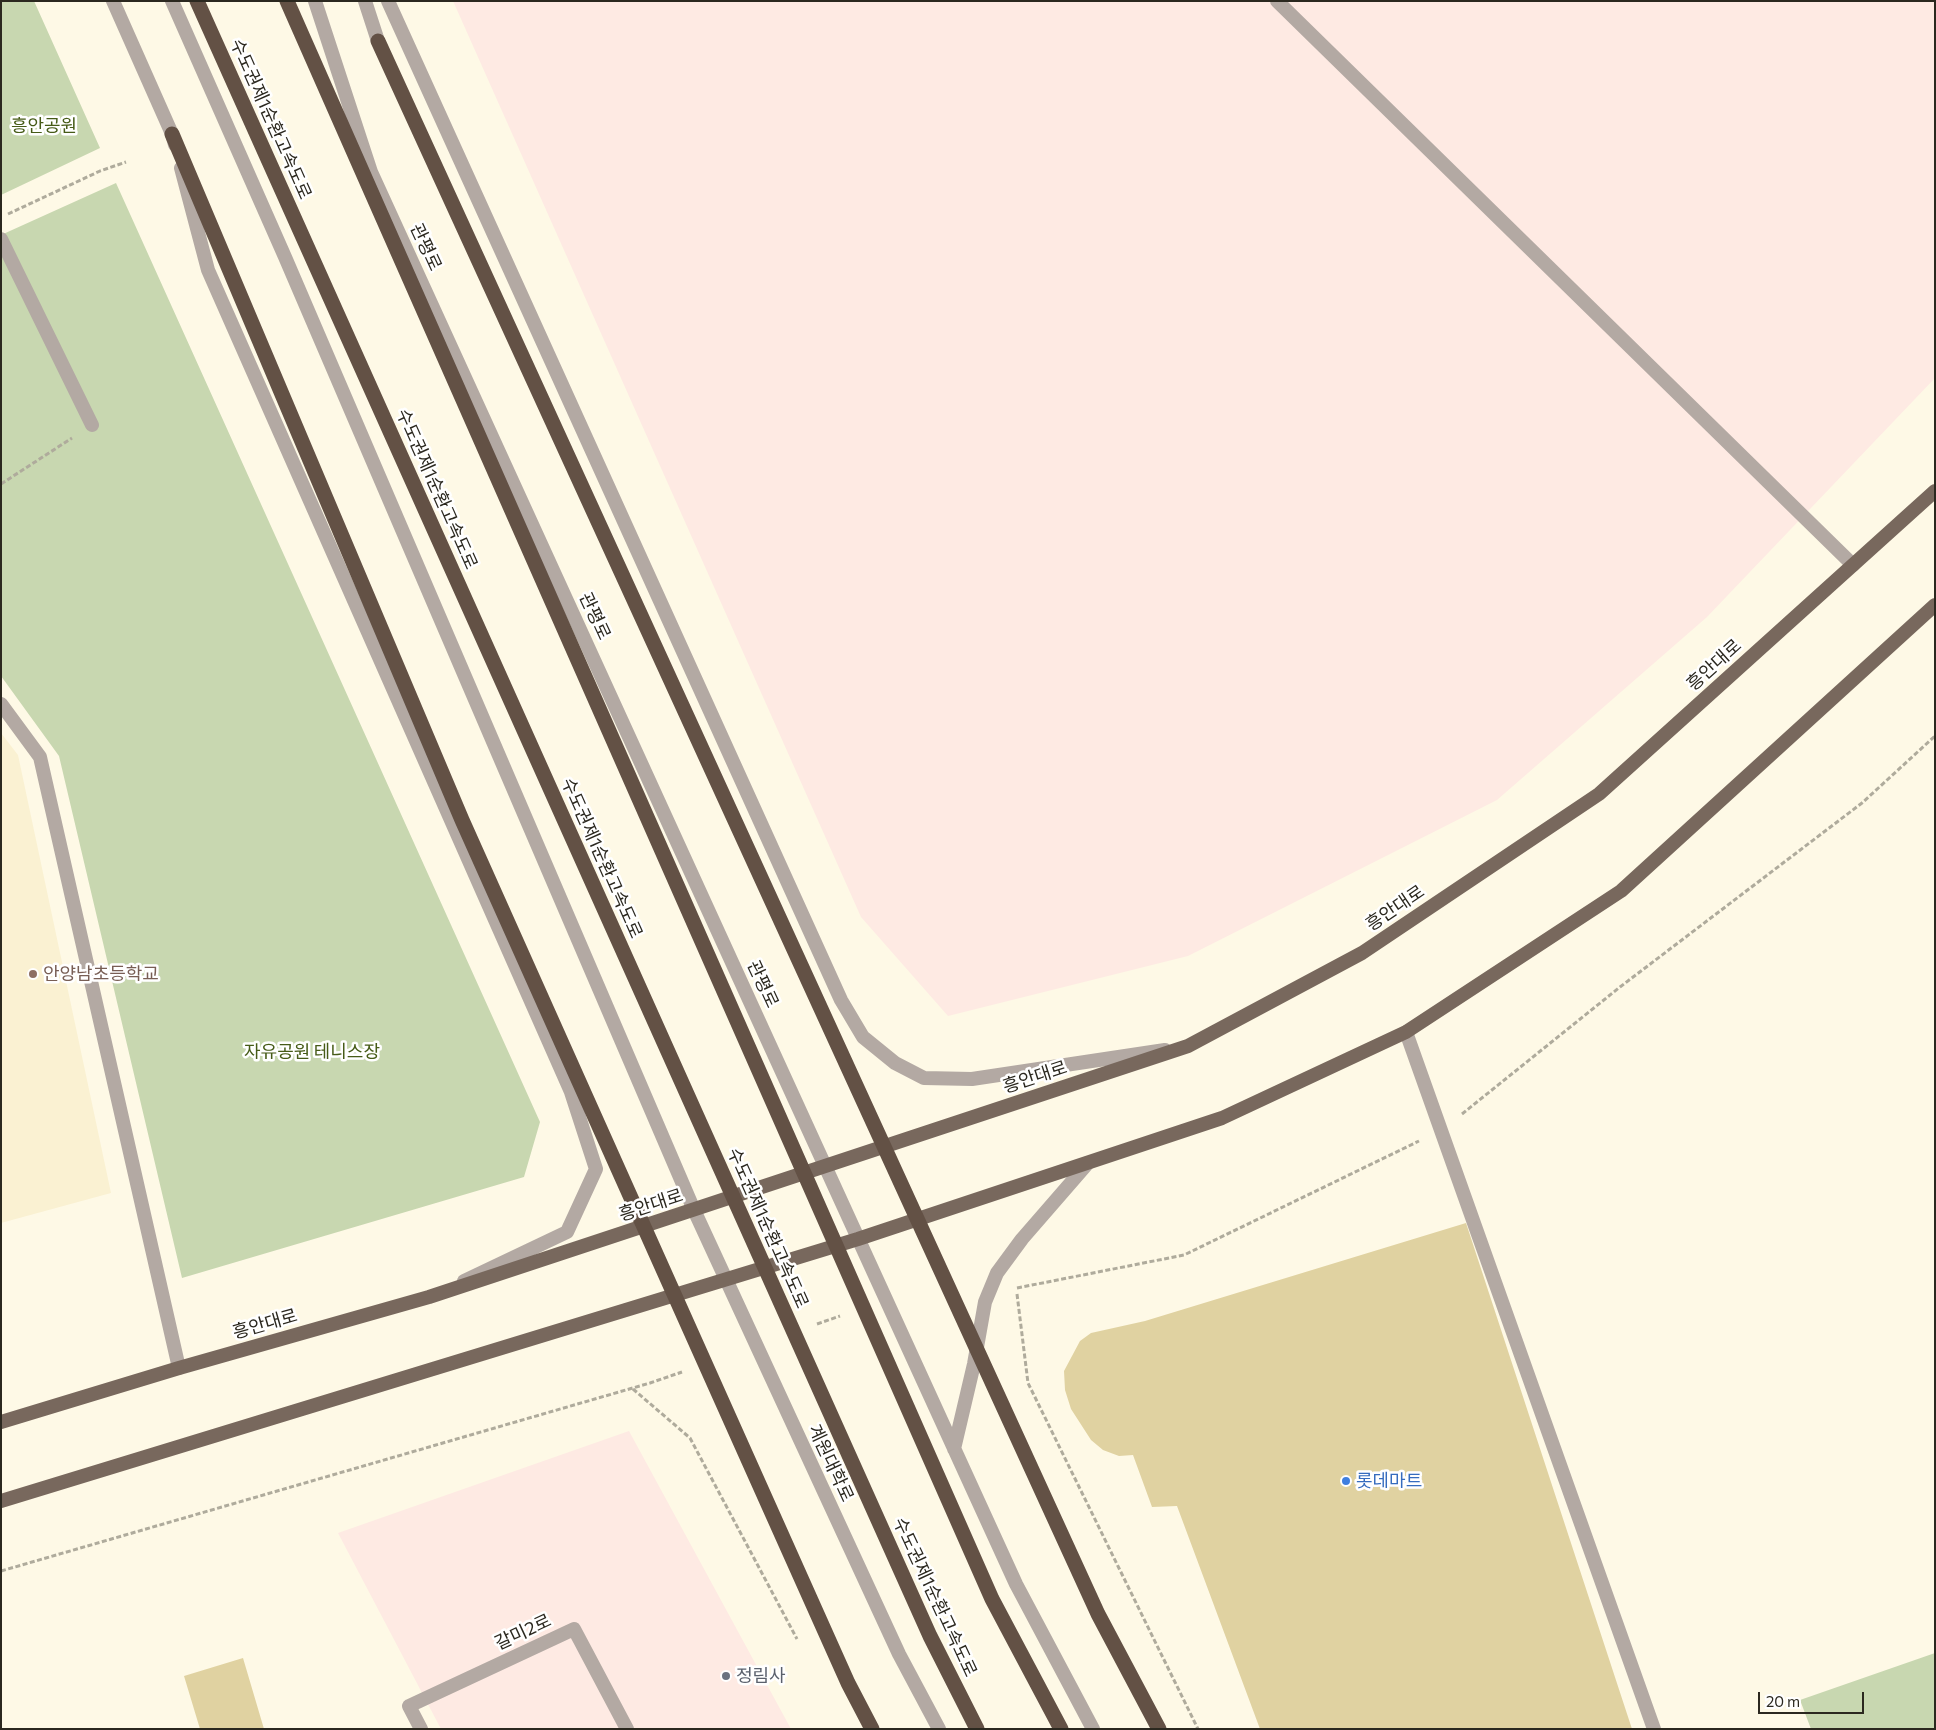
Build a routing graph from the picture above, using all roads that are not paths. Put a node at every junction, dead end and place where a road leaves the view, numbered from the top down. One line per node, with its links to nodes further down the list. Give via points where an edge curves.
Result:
1 (113, 1): 10 (street)
2 (172, 1): 21 (street)
3 (198, 1): 33 (highway, 수도권제1순환고속도로, via 926,1626)
4 (287, 1): 34 (highway, via 988,1590)
5 (315, 1): 20 (street, 관평로, via 371,172)
6 (365, 1): 9 (street)
7 (388, 1): 18 (street, via 841,1000 863,1037 895,1064 924,1078 972,1079)
8 (1277, 1): 14 (street)
9 (378, 41): 36 (highway, via 1098,1614)
10 (172, 134): 24 (street, via 208,270 571,1092 596,1169 567,1232); 31 (highway, via 462,820 844,1674)
11 (1, 239): 12 (street)
12 (92, 425)
13 (1935, 491): 14 (main road, 흥안대로)
14 (1853, 565): 18 (main road, 흥안대로, via 1599,794 1362,953)
15 (1935, 605): 17 (main road, via 1621,890)
16 (1, 704): 25 (street, via 40,757)
17 (1406, 1032): 19 (main road, via 1222,1118); 37 (street)
18 (1188, 1046): 20 (main road, 흥안대로)
19 (1088, 1163): 22 (main road); 27 (street, via 997,1273 984,1302 974,1364)
20 (825, 1166): 21 (main road, 흥안대로); 22 (street, 관평로)
21 (694, 1210): 23 (street, 계원대학로); 24 (main road, 흥안대로)
22 (858, 1239): 23 (main road); 27 (street)
23 (726, 1280): 28 (main road); 32 (street, 계원대학로, via 899,1654)
24 (429, 1297): 25 (main road, 흥안대로)
25 (179, 1368): 26 (main road, 흥안대로)
26 (1, 1422)
27 (954, 1449): 35 (street, via 1016,1584)
28 (1, 1501)
29 (421, 1729): 30 (street, 갈미2로, via 409,1706 574,1628)
30 (627, 1729)
31 (872, 1729)
32 (939, 1729)
33 (977, 1729)
34 (1061, 1729)
35 (1093, 1729)
36 (1159, 1729)
37 (1654, 1729)

